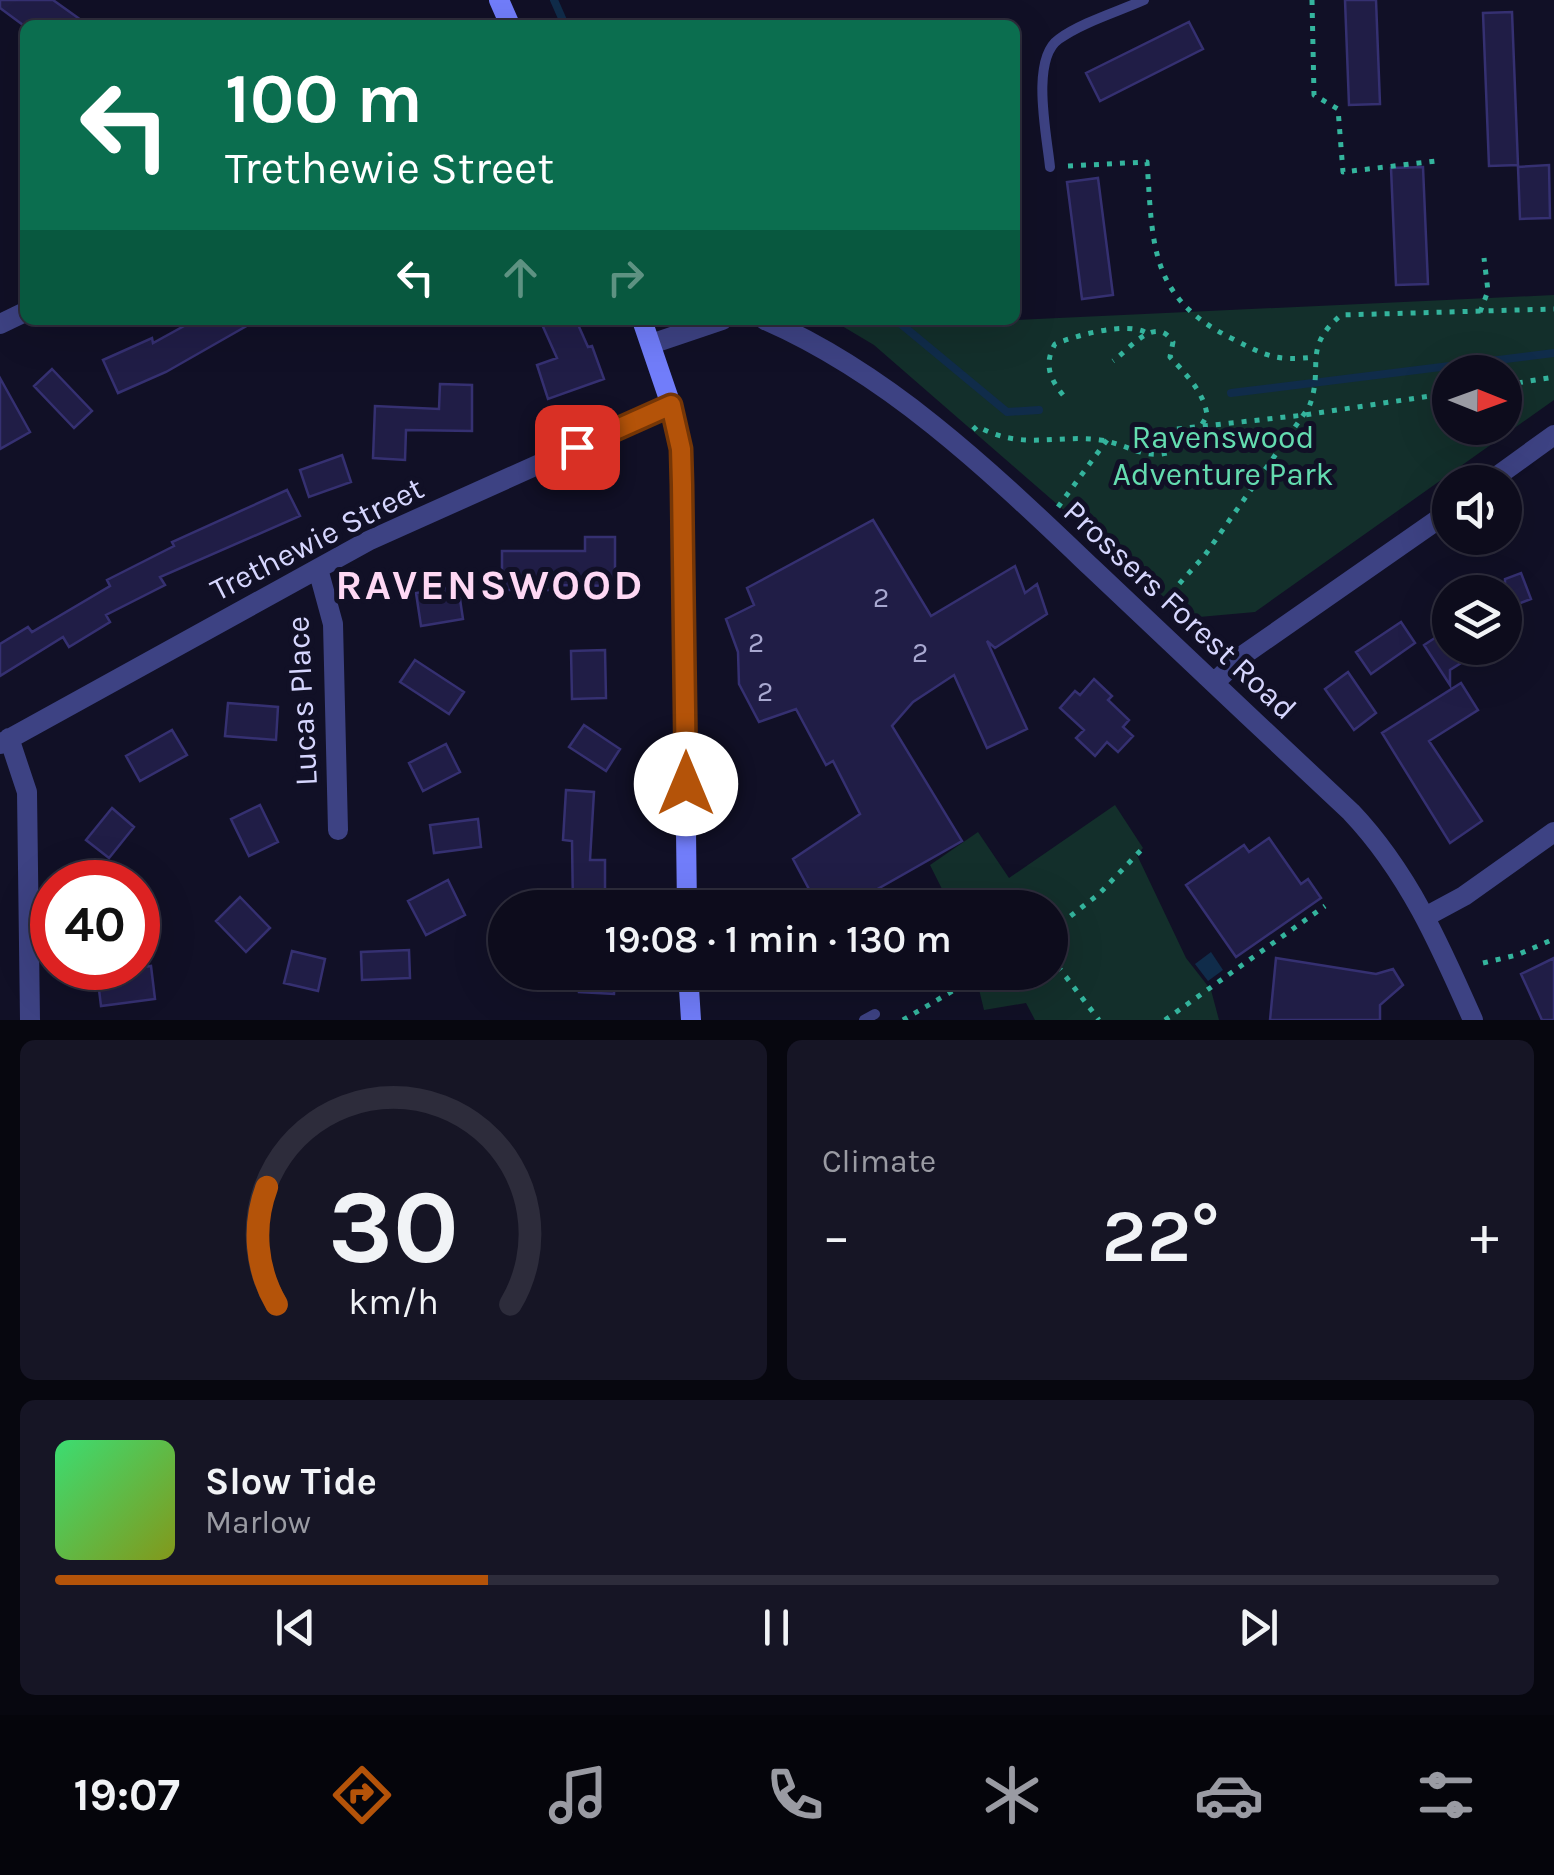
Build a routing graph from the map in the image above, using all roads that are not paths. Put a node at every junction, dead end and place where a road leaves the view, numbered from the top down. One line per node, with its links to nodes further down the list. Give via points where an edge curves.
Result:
1 (1144, 0): 2 (lane, via 1056,40 1044,60)
2 (1050, 167)
3 (644, 325): 6 (street)
4 (707, 325): 6 (street)
5 (776, 325): 12 (street, Prossers Forest Road, via 879,383 1043,522)
6 (651, 344): 7 (street)
7 (671, 405): 11 (street, Trethewie Street); 16 (street, via 681,449)
8 (1554, 435): 9 (street)
9 (1513, 465)
10 (1432, 524): 12 (street, via 1242,656)
11 (318, 569): 13 (street, Trethewie Street); 14 (street, Lucas Place, via 333,624)
12 (1214, 683): 17 (street, Prossers Forest Road, via 1377,839)
13 (5, 741): 19 (street, via 26,792)
14 (338, 830)
15 (1554, 832): 17 (street)
16 (687, 890)
17 (1425, 918): 21 (street, Prossers Forest Road)
18 (690, 990): 20 (street)
19 (30, 1020)
20 (692, 1020)
21 (1473, 1020)

